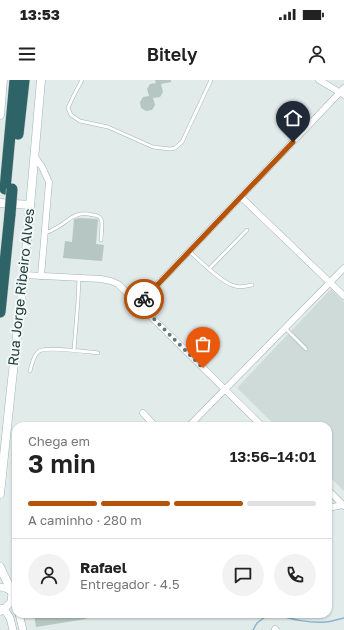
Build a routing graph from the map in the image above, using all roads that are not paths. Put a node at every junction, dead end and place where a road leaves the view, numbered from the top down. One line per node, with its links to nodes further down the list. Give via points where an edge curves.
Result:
1 (3, 80): 8 (main road)
2 (15, 80): 12 (highway)
3 (24, 80): 12 (highway)
4 (41, 80): 11 (main road, Rua Jorge Ribeiro Alves)
5 (82, 80): 6 (lane, via 68,108 71,115 80,121 108,126 153,147 170,149 182,142)
6 (211, 80)
7 (319, 80): 9 (street)
8 (1, 89): 10 (main road)
9 (343, 92): 13 (street)
10 (0, 115)
11 (35, 157): 14 (main road, Rua Jorge Ribeiro Alves); 17 (street, via 49,182)
12 (9, 189): 15 (highway)
13 (241, 197): 20 (street); 26 (street)
14 (30, 205): 15 (main road); 23 (main road, Rua Jorge Ribeiro Alves)
15 (5, 210): 19 (highway); 30 (highway)
16 (247, 230): 22 (lane)
17 (45, 233): 18 (lane, via 80,213 101,218); 24 (street)
18 (101, 240)
19 (0, 249)
20 (189, 251): 22 (lane); 29 (street)
21 (344, 268): 26 (street)
22 (209, 269): 27 (lane, via 234,286)
23 (24, 275): 24 (street); 41 (main road, Rua Jorge Ribeiro Alves)
24 (41, 276): 25 (street)
25 (79, 278): 29 (street, via 101,279 118,284); 33 (lane)
26 (330, 283): 28 (street); 31 (street)
27 (252, 285)
28 (344, 296)
29 (139, 304): 36 (street)
30 (0, 312)
31 (285, 328): 32 (lane); 36 (street)
32 (306, 349)
33 (74, 350): 34 (lane); 35 (lane, via 39,351)
34 (98, 353)
35 (30, 371)
36 (225, 390): 39 (street); 40 (street)
37 (143, 413): 38 (street)
38 (152, 422)
39 (193, 422)
40 (258, 422)
41 (0, 494)
42 (332, 494): 43 (street)
43 (344, 506): 44 (street)
44 (332, 508)
45 (0, 568): 47 (main road)
46 (0, 587): 48 (street)
47 (12, 588)
48 (12, 590)
49 (12, 598): 50 (street)
50 (1, 609): 52 (street, via 8,614)
51 (20, 618): 53 (street)
52 (13, 630)
53 (23, 630)

